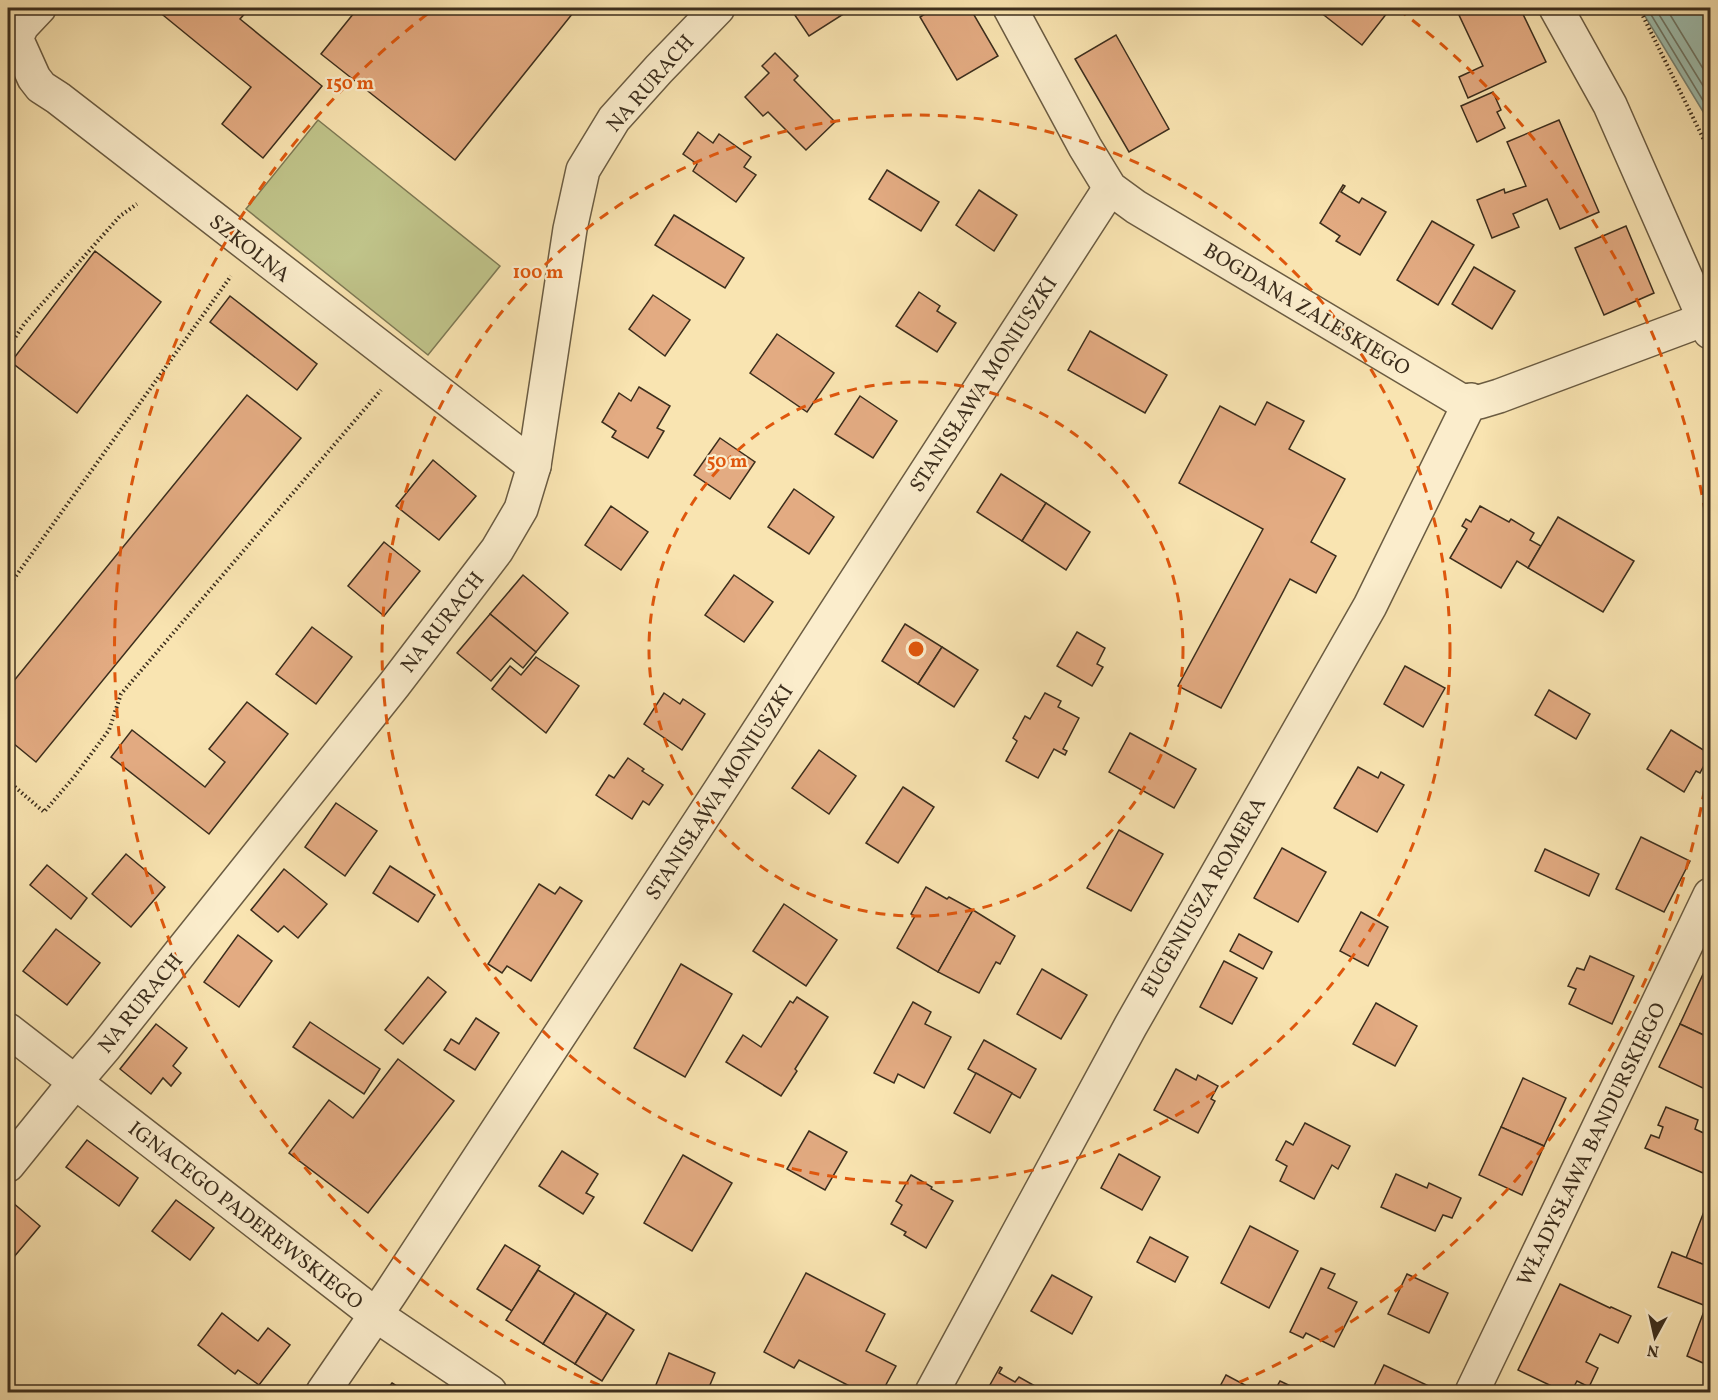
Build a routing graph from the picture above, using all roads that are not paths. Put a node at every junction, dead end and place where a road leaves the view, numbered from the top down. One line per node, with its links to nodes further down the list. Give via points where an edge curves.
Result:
1 (39, 8): 8 (street, SZKOLNA, via 16,38 41,87)
2 (718, 8): 8 (street, NA RURACH, via 615,119 583,170 570,229)
3 (1010, 8): 5 (street, BOGDANA ZALESKIEGO)
4 (1556, 8): 6 (street, via 1610,105)
5 (1110, 188): 7 (street, BOGDANA ZALESKIEGO, via 1460,399); 13 (street, STANISŁAWA MONIUSZKI)
6 (1708, 325): 7 (street, BOGDANA ZALESKIEGO, via 1499,396 1479,402)
7 (1471, 400): 16 (street, EUGENIUSZA ROMERA, via 1370,606 1130,1027)
8 (534, 466): 11 (street, NA RURACH, via 521,509 497,550)
9 (1710, 895): 17 (street, WŁADYSŁAWA BANDURSKIEGO)
10 (8, 1030): 11 (street, IGNACEGO PADEREWSKIEGO)
11 (75, 1082): 12 (street, NA RURACH); 13 (street, IGNACEGO PADEREWSKIEGO)
12 (8, 1165)
13 (376, 1315): 14 (street, STANISŁAWA MONIUSZKI); 15 (street, IGNACEGO PADEREWSKIEGO)
14 (323, 1392)
15 (490, 1392)
16 (932, 1392)
17 (1472, 1392)

